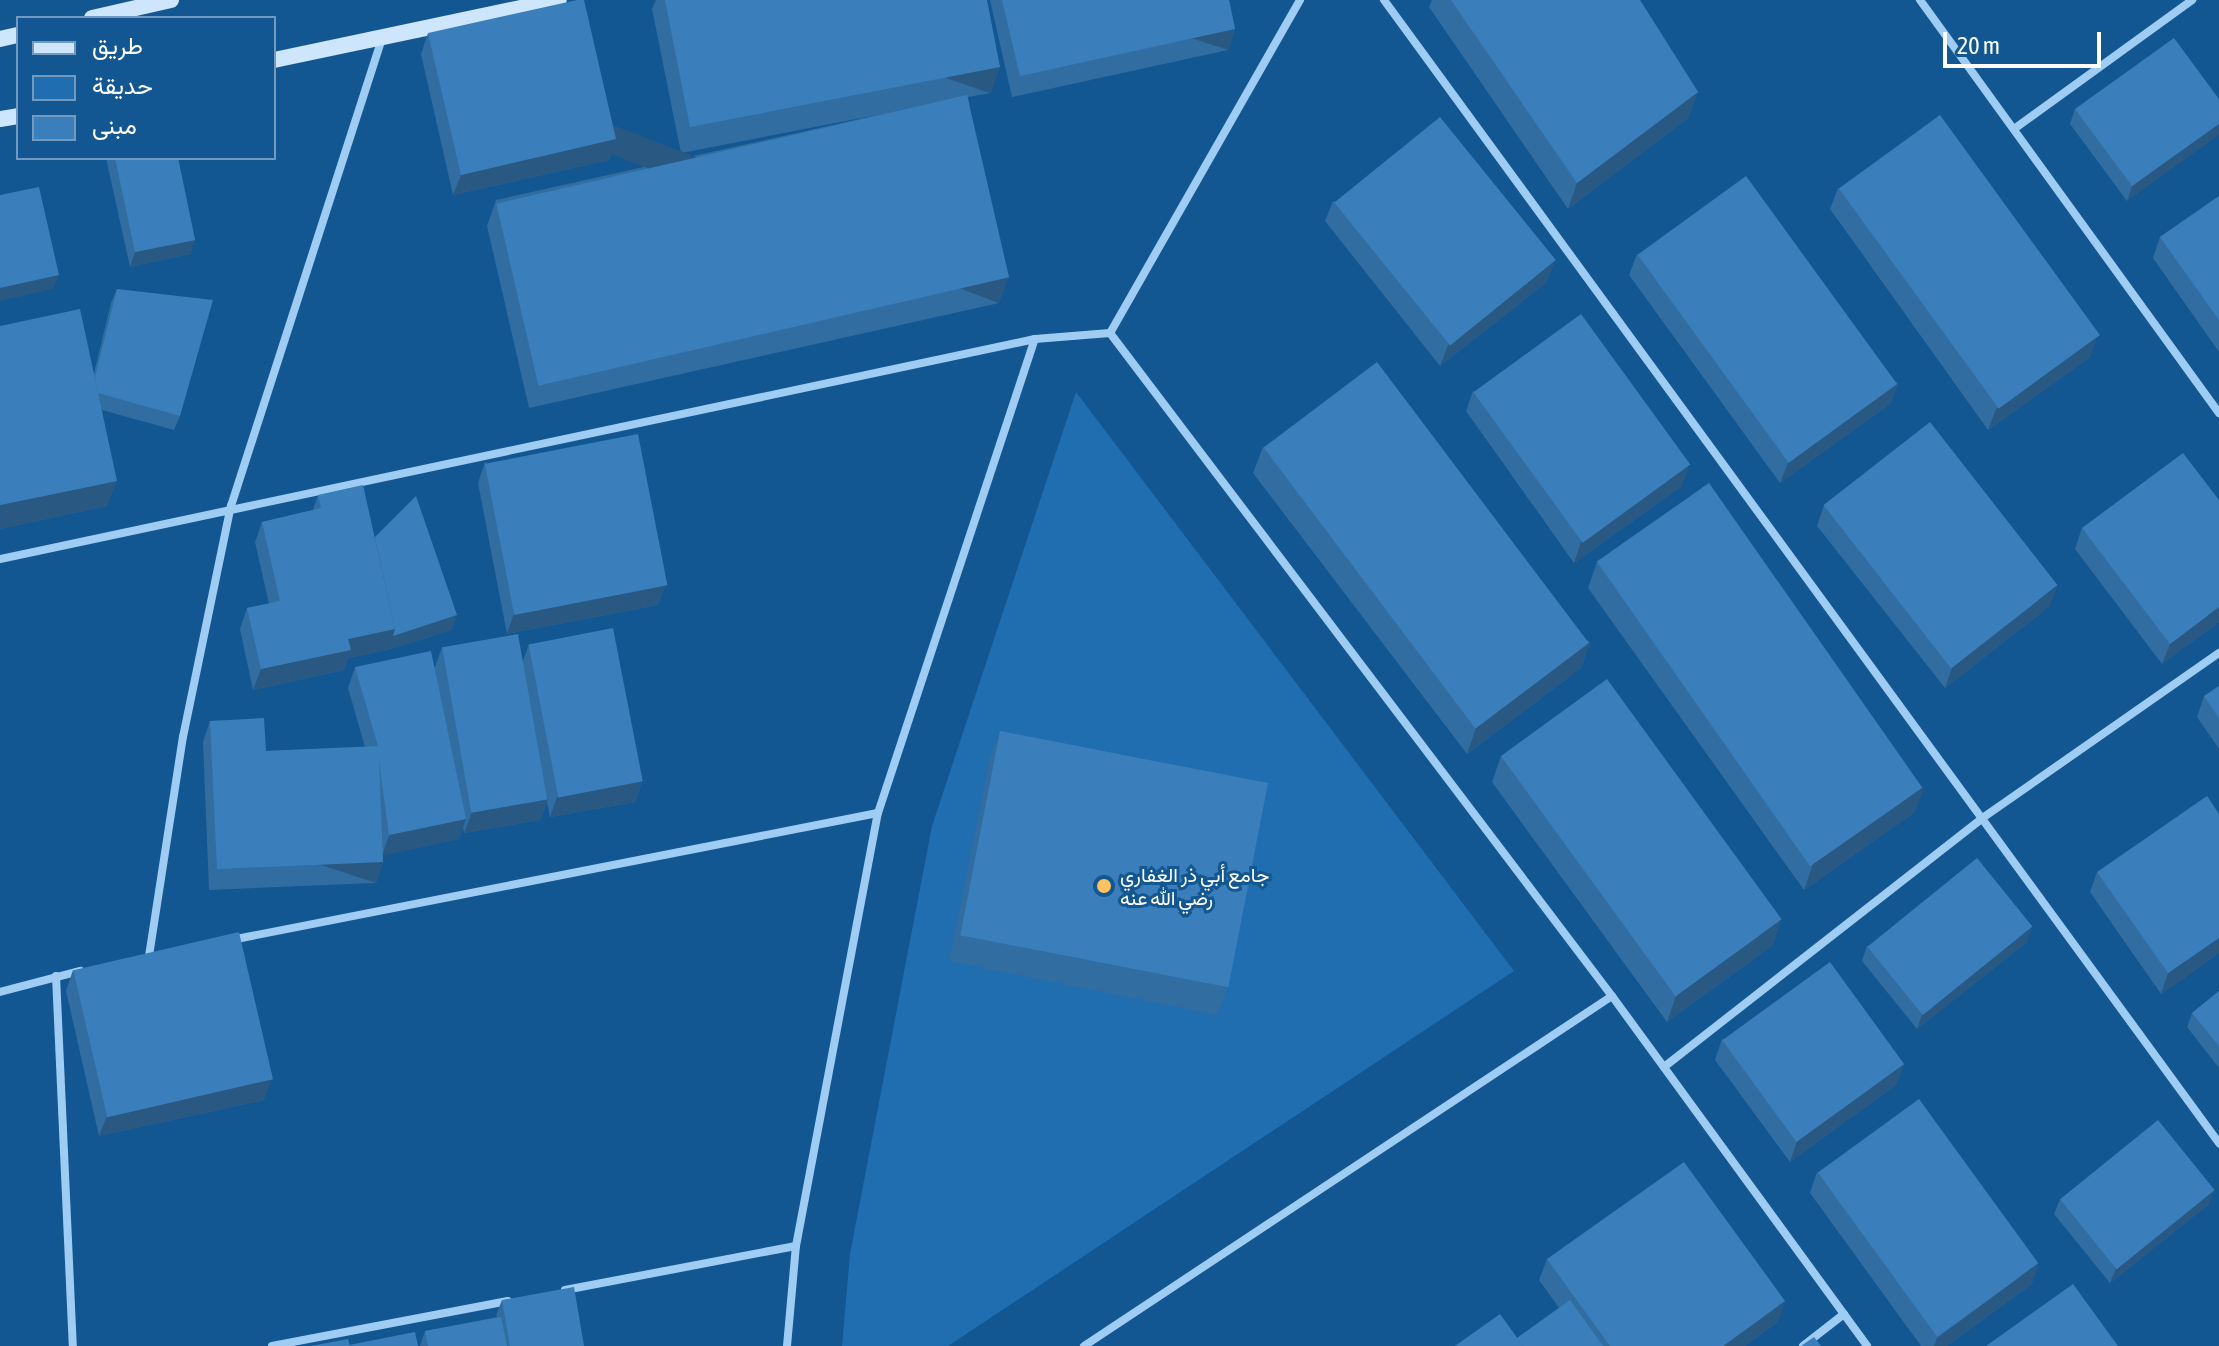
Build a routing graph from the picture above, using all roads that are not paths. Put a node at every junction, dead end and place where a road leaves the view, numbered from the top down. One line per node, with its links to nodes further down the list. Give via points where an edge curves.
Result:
1 (171, 0): 7 (main road)
2 (559, 0): 8 (main road)
3 (1300, 0): 11 (street)
4 (1384, 0): 18 (street)
5 (1920, 0): 10 (street)
6 (2192, 0): 10 (street)
7 (101, 16)
8 (382, 37): 9 (main road); 14 (street)
9 (276, 60)
10 (2014, 129): 13 (street)
11 (1110, 333): 12 (street); 26 (street)
12 (1035, 339): 14 (street); 17 (street)
13 (2219, 413)
14 (231, 506): 15 (street); 21 (street, via 183,737)
15 (0, 559)
16 (2219, 653): 18 (street)
17 (878, 813): 19 (street); 29 (street)
18 (1981, 819): 27 (street); 28 (street)
19 (226, 941)
20 (164, 953): 21 (street)
21 (149, 956): 22 (street)
22 (133, 960)
23 (87, 970): 24 (street)
24 (56, 976): 25 (street); 33 (street)
25 (0, 992)
26 (1612, 996): 27 (street); 36 (street)
27 (1664, 1067): 32 (street)
28 (2219, 1143)
29 (796, 1246): 30 (street); 35 (street)
30 (549, 1293)
31 (518, 1299): 34 (street)
32 (1844, 1314): 37 (street); 38 (street)
33 (73, 1346)
34 (272, 1346)
35 (787, 1346)
36 (1084, 1346)
37 (1803, 1346)
38 (1867, 1346)

